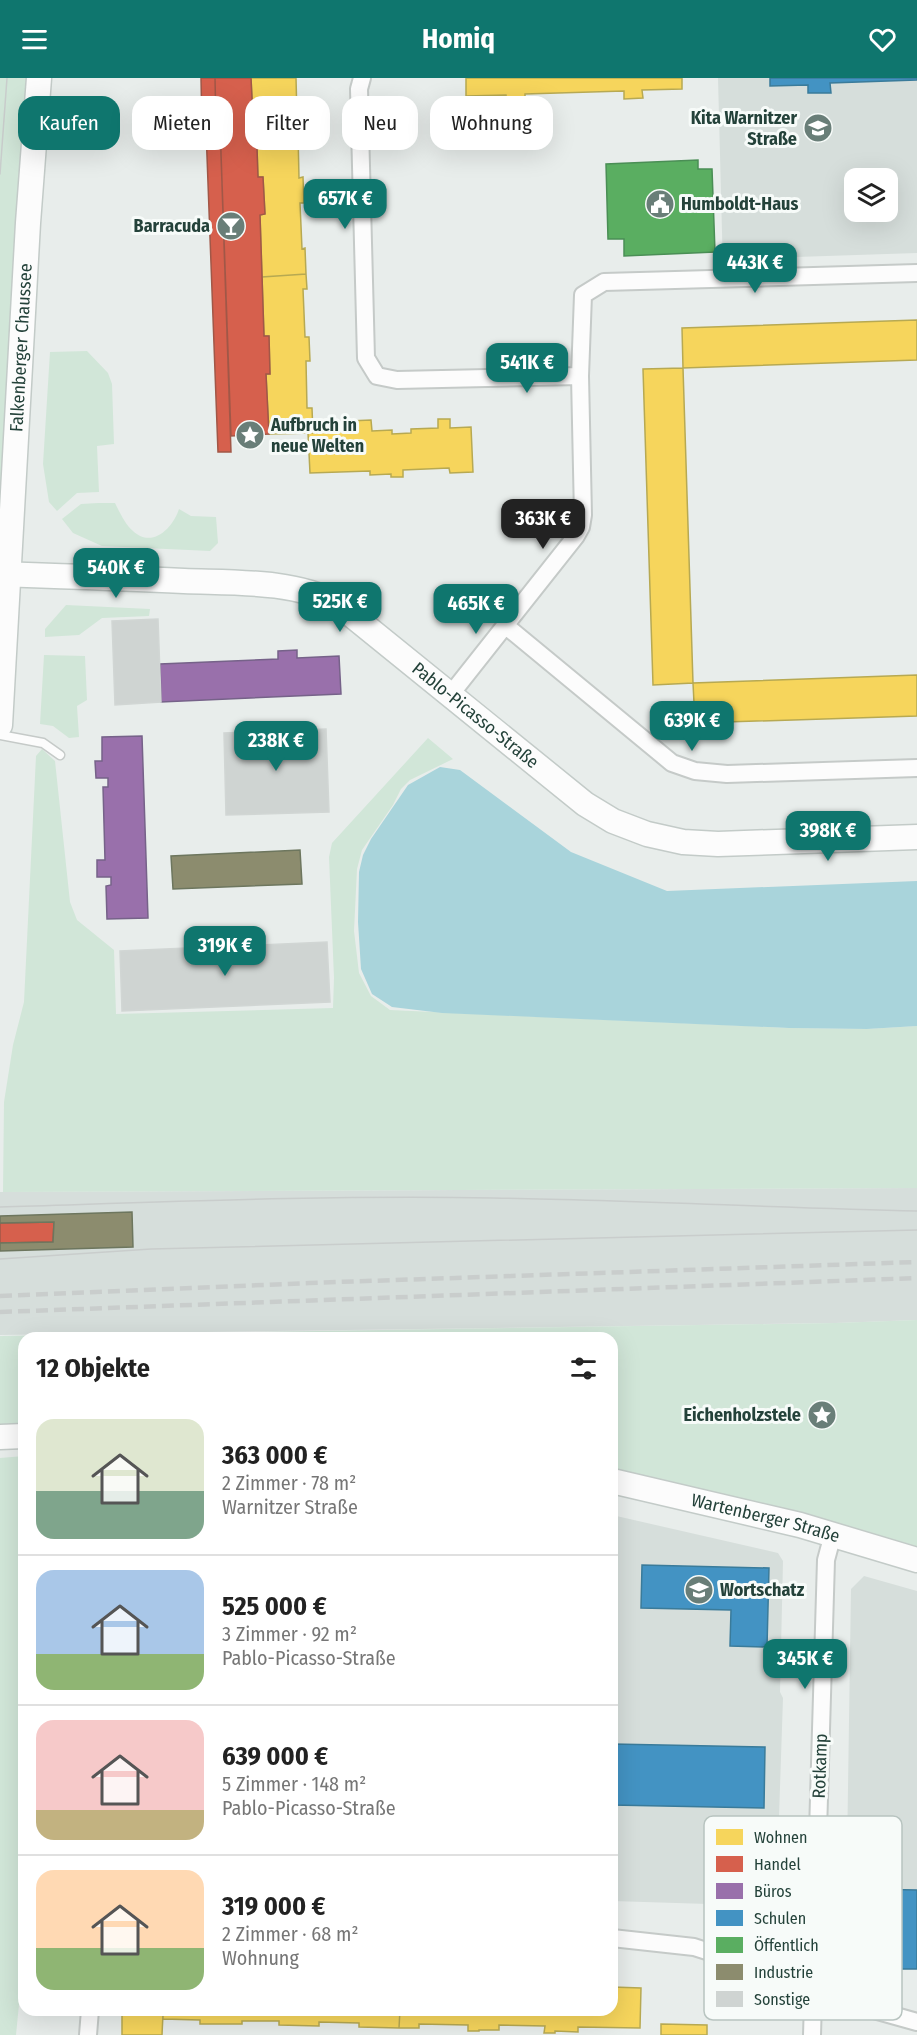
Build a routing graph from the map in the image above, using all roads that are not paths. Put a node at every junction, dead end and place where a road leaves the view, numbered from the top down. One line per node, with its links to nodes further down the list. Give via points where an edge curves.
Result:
1 (39, 78): 5 (main road, Falkenberger Chaussee)
2 (362, 78): 4 (street, via 359,89 366,358 377,376 397,380)
3 (917, 273): 4 (street, via 604,282 583,295)
4 (580, 376): 6 (street, via 581,526)
5 (4, 574): 7 (main road, Pablo-Picasso-Straße, via 224,583 306,591 338,604); 8 (main road, Falkenberger Chaussee)
6 (506, 626): 7 (street); 11 (street, via 672,763 695,771 727,774)
7 (451, 694): 12 (main road, Pablo-Picasso-Straße, via 585,804 613,821 647,834 718,844)
8 (0, 725)
9 (0, 735): 10 (lane, via 43,742)
10 (60, 755)
11 (917, 768)
12 (917, 837)
13 (18, 1436): 14 (main road)
14 (0, 1437)
15 (618, 1482): 16 (main road, Wartenberger Straße)
16 (833, 1534): 17 (main road, Wartenberger Straße); 18 (street, Rotkamp, via 826,1560)
17 (917, 1560)
18 (818, 1816)
19 (618, 1939): 20 (street)
20 (704, 1950)
21 (90, 2016): 25 (street)
22 (902, 2018): 24 (street)
23 (812, 2020): 26 (street, Rotkamp)
24 (917, 2022)
25 (88, 2035)
26 (812, 2035)

